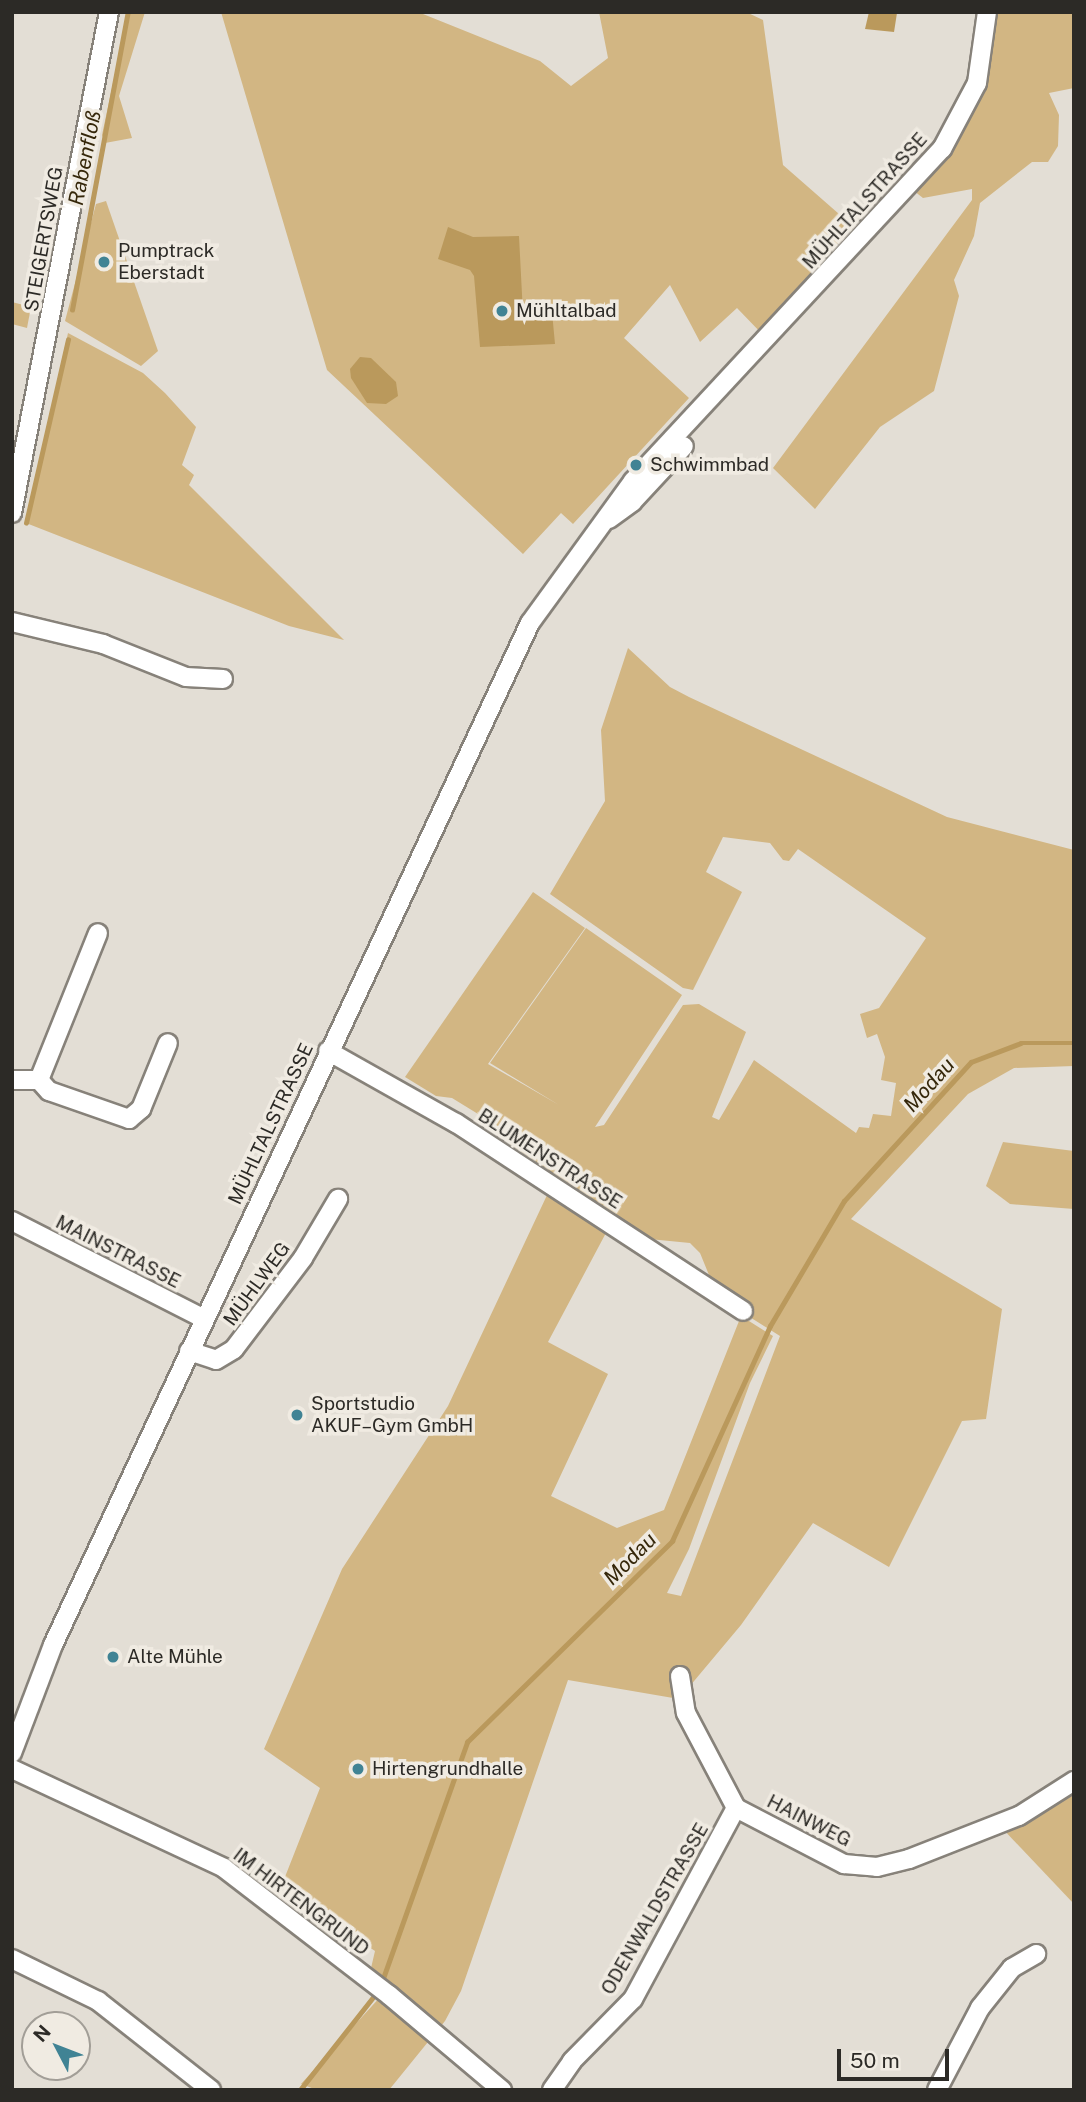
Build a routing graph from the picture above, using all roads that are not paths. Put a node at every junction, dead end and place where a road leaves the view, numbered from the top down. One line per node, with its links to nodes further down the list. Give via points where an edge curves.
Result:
1 (109, 12): 3 (street, STEIGERTSWEG)
2 (987, 12): 8 (street, MÜHLTALSTRASSE, via 980,74 954,132 909,187 633,481 530,623)
3 (12, 513)
4 (12, 622): 5 (street, via 103,644 186,677)
5 (223, 679)
6 (98, 933): 10 (street)
7 (168, 1042): 10 (street, via 141,1109 129,1119 48,1091)
8 (328, 1051): 13 (street, BLUMENSTRASSE, via 456,1123); 14 (street, MÜHLTALSTRASSE)
9 (12, 1080): 10 (street)
10 (39, 1080)
11 (338, 1199): 15 (street, MÜHLWEG, via 303,1258 234,1349 216,1360)
12 (12, 1222): 14 (street, MAINSTRASSE)
13 (743, 1311)
14 (204, 1319): 15 (street, MÜHLTALSTRASSE)
15 (189, 1351): 17 (street, MÜHLTALSTRASSE, via 53,1645)
16 (680, 1676): 20 (street, HAINWEG, via 686,1713)
17 (12, 1753)
18 (12, 1769): 25 (street, IM HIRTENGRUND, via 224,1868 390,1995)
19 (1074, 1782): 20 (street, HAINWEG, via 1019,1816 877,1867 844,1864)
20 (736, 1808): 26 (street, ODENWALDSTRASSE, via 633,1999 572,2061)
21 (1036, 1954): 23 (street, via 1012,1968 980,2008)
22 (12, 1959): 24 (street, via 98,2001)
23 (939, 2089)
24 (211, 2090)
25 (502, 2090)
26 (552, 2090)

